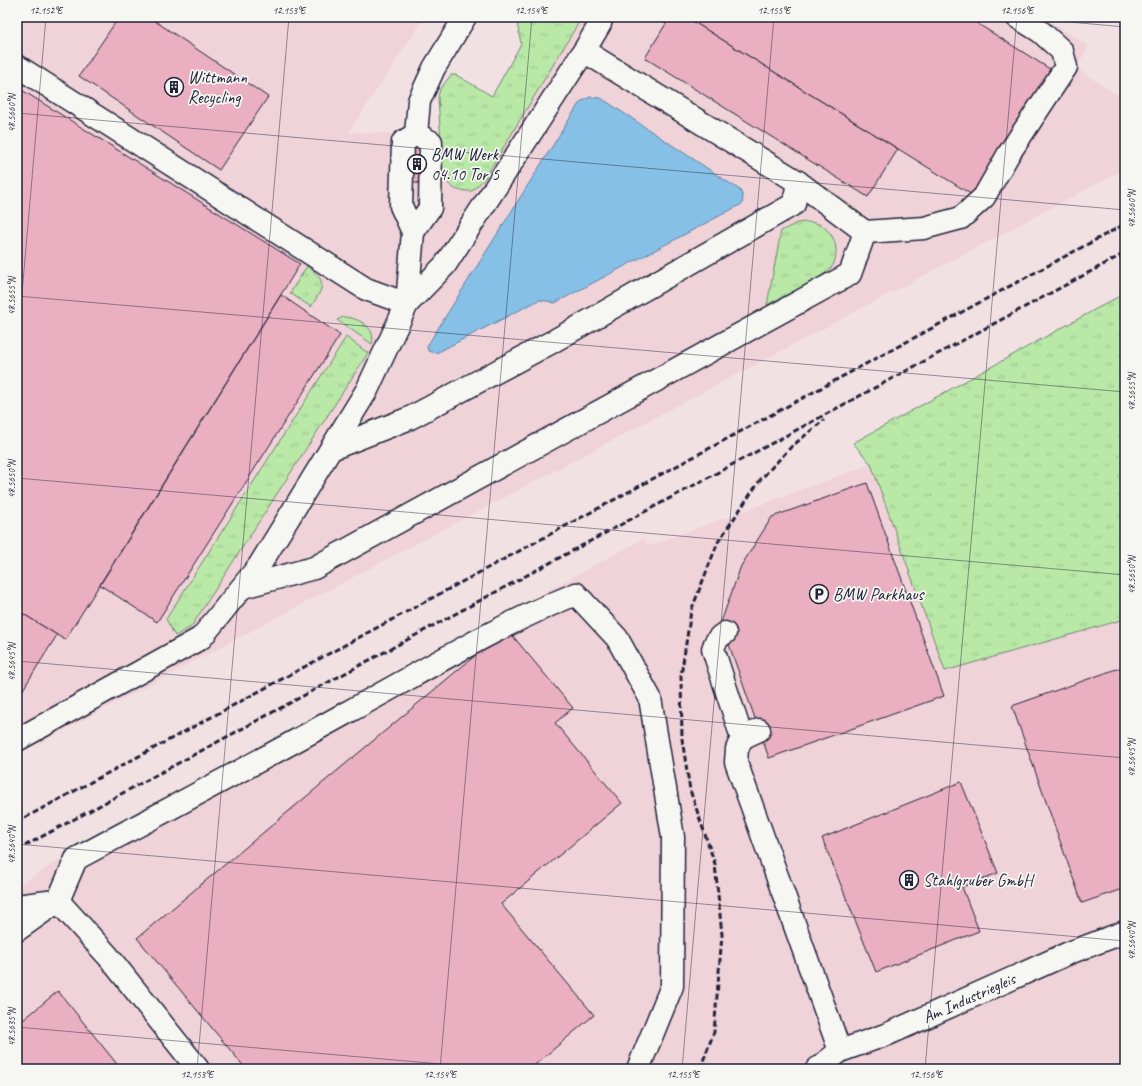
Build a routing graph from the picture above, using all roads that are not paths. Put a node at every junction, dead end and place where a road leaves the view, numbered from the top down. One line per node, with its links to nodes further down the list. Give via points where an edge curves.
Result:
1 (465, 17): 6 (street, via 434,68 419,101)
2 (601, 17): 4 (street, via 600,24)
3 (1018, 17): 9 (street, via 1062,50 1066,67 984,196 961,218 924,228)
4 (584, 51): 7 (street); 10 (street, via 445,265)
5 (17, 66): 10 (street, via 366,289)
6 (416, 134): 8 (street, via 403,142 402,165 401,206); 8 (street, via 431,142 430,208)
7 (798, 182): 9 (street); 11 (street, via 794,204 552,342 410,418)
8 (413, 232): 10 (street)
9 (865, 232): 12 (street, via 850,274 314,568)
10 (407, 304): 11 (street, via 367,390)
11 (331, 449): 12 (street, via 259,566)
12 (243, 587): 14 (street, via 201,638)
13 (725, 633): 19 (street, via 714,643 713,649 751,734 737,750 736,762)
14 (17, 740)
15 (58, 901): 16 (street); 17 (street); 20 (street, via 108,956); 21 (street, via 76,859 479,639 539,608 576,594 617,638 650,698 673,837 672,986)
16 (17, 906)
17 (17, 930)
18 (1125, 932): 19 (street, Am Industriegleis, via 1069,953 888,1034)
19 (840, 1051): 22 (street, Am Industriegleis)
20 (198, 1069)
21 (638, 1069)
22 (817, 1069)

